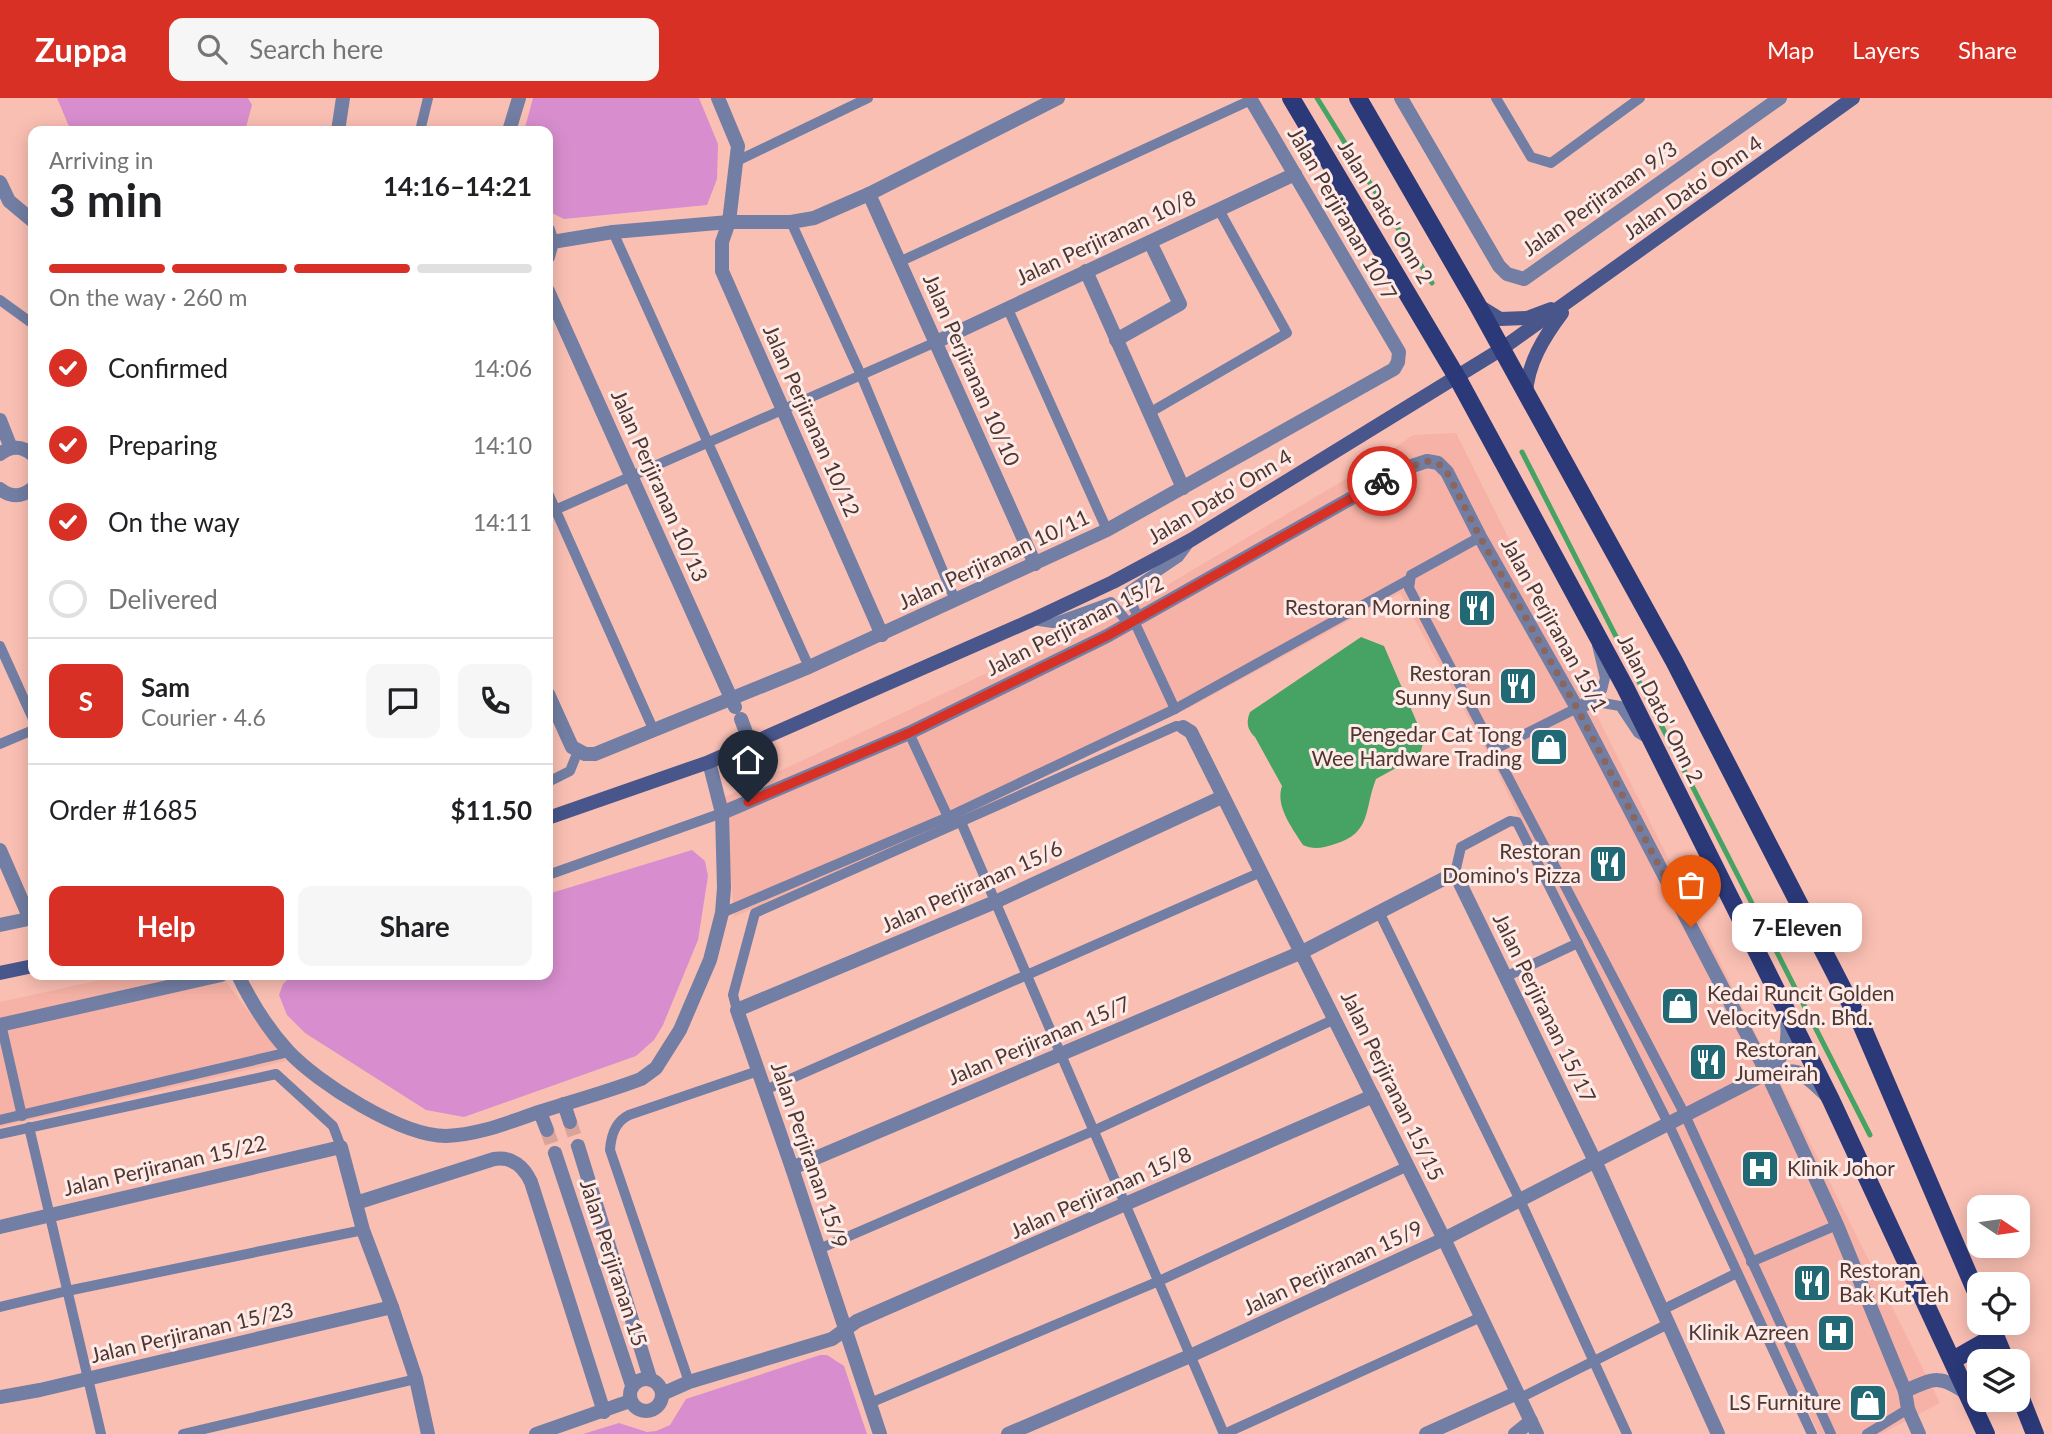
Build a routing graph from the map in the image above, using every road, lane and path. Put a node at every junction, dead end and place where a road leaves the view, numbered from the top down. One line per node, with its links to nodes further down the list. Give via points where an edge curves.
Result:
1 (343, 98): 15 (street)
2 (428, 98): 16 (lane)
3 (519, 98): 17 (street)
4 (718, 98): 18 (street, Jalan Perjiranan 10/12, via 738,146)
5 (868, 98): 18 (lane)
6 (1058, 98): 21 (street)
7 (1291, 98): 42 (main road, Jalan Dato' Onn 2)
8 (1358, 98): 34 (main road, Jalan Dato' Onn 2)
9 (1401, 98): 12 (street, Jalan Perjiranan 9/3, via 1499,266 1524,279)
10 (1496, 98): 11 (lane, via 1531,157 1551,163)
11 (1640, 98)
12 (1780, 98)
13 (1853, 98): 33 (main road, Jalan Dato' Onn 4)
14 (1250, 99): 19 (street, Jalan Perjiranan 10/7); 29 (lane)
15 (339, 126)
16 (421, 126)
17 (511, 126)
18 (737, 161): 24 (street, Jalan Perjiranan 10/12)
19 (1295, 174): 22 (street, Jalan Perjiranan 10/8); 40 (street, Jalan Perjiranan 10/7, via 1398,352)
20 (0, 182): 23 (street, via 9,201)
21 (869, 194): 25 (street, via 814,218); 29 (street, Jalan Perjiranan 10/10)
22 (1219, 210): 28 (street, Jalan Perjiranan 10/8); 45 (lane, via 1287,332)
23 (28, 217)
24 (729, 222): 25 (street); 26 (street); 44 (street, Jalan Perjiranan 10/12, via 722,242 722,271)
25 (791, 222): 41 (lane)
26 (613, 232): 27 (street); 47 (lane)
27 (553, 236)
28 (1150, 242): 30 (street, Jalan Perjiranan 10/8); 37 (street, via 1180,304)
29 (899, 261): 38 (street, Jalan Perjiranan 10/10)
30 (1086, 271): 35 (street, Jalan Perjiranan 10/8); 37 (street)
31 (0, 300): 36 (lane)
32 (553, 302): 51 (street, Jalan Perjiranan 10/13)
33 (1569, 303): 34 (main road, via 1514,320 1500,319); 39 (main road, Jalan Dato' Onn 4); 43 (main road, via 1538,351)
34 (1477, 304): 39 (main road, Jalan Dato' Onn 2)
35 (1007, 307): 38 (street, Jalan Perjiranan 10/8); 57 (lane)
36 (28, 320)
37 (1116, 340): 45 (street)
38 (936, 342): 41 (lane); 60 (street, Jalan Perjiranan 10/10)
39 (1500, 351): 42 (main road, Jalan Dato' Onn 4); 43 (main road, Jalan Dato' Onn 2)
40 (1394, 369): 52 (street, Jalan Perjiranan 10/11)
41 (861, 375): 44 (lane); 62 (lane)
42 (1458, 379): 59 (main road, Jalan Dato' Onn 4); 65 (main road, Jalan Dato' Onn 2)
43 (1526, 397): 146 (main road, Jalan Dato' Onn 2, via 1674,661 1862,1026)
44 (783, 409): 47 (lane); 66 (street, Jalan Perjiranan 10/12)
45 (1149, 413): 52 (street)
46 (0, 420): 48 (street)
47 (708, 442): 51 (lane); 68 (lane)
48 (6, 451): 49 (street)
49 (28, 451)
50 (1438, 463): 58 (street, Jalan Perjiranan 15/1); 64 (street, Jalan Perjiranan 15/2, via 1427,461 1403,469)
51 (632, 476): 55 (lane); 71 (street, Jalan Perjiranan 10/13)
52 (1183, 488): 57 (street, Jalan Perjiranan 10/11)
53 (0, 489): 54 (street, via 15,496)
54 (28, 495)
55 (553, 511)
56 (553, 513): 75 (lane)
57 (1107, 530): 60 (street, Jalan Perjiranan 10/11)
58 (1480, 537): 61 (lane); 72 (street, Jalan Perjiranan 15/1)
59 (1191, 540): 63 (main road, Jalan Dato' Onn 4); 64 (lane, via 1179,557 1129,591)
60 (1035, 564): 62 (street, Jalan Perjiranan 10/11)
61 (1409, 580): 73 (lane); 81 (lane, via 1409,588)
62 (955, 600): 66 (street, Jalan Perjiranan 10/11)
63 (1032, 621): 64 (lane, via 1053,623 1111,602); 79 (main road, Jalan Dato' Onn 4)
64 (1134, 621): 73 (lane); 77 (street, Jalan Perjiranan 15/2)
65 (1596, 634): 72 (lane, via 1605,678 1602,690); 78 (main road, Jalan Dato' Onn 2)
66 (882, 635): 68 (street, Jalan Perjiranan 10/11)
67 (0, 646): 70 (lane)
68 (809, 667): 71 (street, Jalan Perjiranan 10/11)
69 (553, 705): 82 (street)
70 (28, 708)
71 (736, 708): 75 (street, Jalan Perjiranan 10/11); 79 (street, Jalan Perjiranan 10/13)
72 (1577, 708): 78 (lane, via 1597,702 1620,706 1638,733); 81 (lane); 115 (street, Jalan Perjiranan 15/1)
73 (1175, 709): 88 (lane)
74 (1183, 727): 85 (street, Jalan Perjiranan 15/15, via 1191,732); 89 (lane, via 1176,726)
75 (654, 730): 82 (street, Jalan Perjiranan 10/11, via 595,754)
76 (28, 732): 80 (lane)
77 (909, 733): 86 (street, Jalan Perjiranan 15/2); 88 (lane)
78 (1651, 741): 109 (main road, Jalan Dato' Onn 2)
79 (750, 743): 83 (main road, Jalan Dato' Onn 4)
80 (0, 744)
81 (1495, 749): 121 (lane)
82 (578, 751): 84 (lane, via 570,771)
83 (709, 762): 86 (street); 87 (main road, Jalan Dato' Onn 4)
84 (553, 780)
85 (1222, 797): 91 (street, Jalan Perjiranan 15/15); 94 (street, Jalan Perjiranan 15/6)
86 (722, 813): 92 (lane); 97 (street)
87 (553, 816)
88 (948, 817): 97 (lane)
89 (961, 822): 94 (lane); 108 (lane, via 755,913 733,995)
90 (0, 850): 95 (street)
91 (1261, 872): 101 (street, Jalan Perjiranan 15/15); 104 (lane)
92 (553, 873)
93 (1455, 873): 96 (street, Jalan Perjiranan 15/7); 100 (lane, via 1461,847 1510,821 1517,822); 105 (street, Jalan Perjiranan 15/17)
94 (995, 902): 104 (lane); 108 (street, Jalan Perjiranan 15/6)
95 (28, 910)
96 (1379, 912): 101 (street, Jalan Perjiranan 15/7); 136 (lane)
97 (722, 913): 119 (street, via 697,994 656,1068 641,1079)
98 (28, 919): 99 (street)
99 (0, 925)
100 (1578, 943): 105 (lane); 125 (lane)
101 (1302, 952): 110 (street, Jalan Perjiranan 15/15); 113 (street, Jalan Perjiranan 15/7)
102 (28, 967): 103 (main road)
103 (0, 973)
104 (1027, 976): 113 (lane); 116 (lane)
105 (1505, 977): 133 (street, Jalan Perjiranan 15/17)
106 (199, 980): 111 (street)
107 (241, 980): 112 (street)
108 (737, 1010): 114 (street, Jalan Perjiranan 15/9)
109 (1787, 1011): 115 (street, via 1785,1054); 118 (main road, Jalan Dato' Onn 2)
110 (1335, 1018): 117 (street, Jalan Perjiranan 15/15); 128 (lane)
111 (1, 1025): 122 (lane)
112 (289, 1052): 120 (street, via 330,1086 417,1131 444,1136 484,1131); 122 (lane)
113 (1060, 1055): 128 (lane); 135 (street, Jalan Perjiranan 15/7)
114 (758, 1071): 116 (street, Jalan Perjiranan 15/9); 162 (lane, via 629,1115 621,1119 610,1139)
115 (1767, 1073): 118 (street, via 1799,1071); 121 (street, Jalan Perjiranan 15/9); 140 (street, Jalan Perjiranan 15/1)
116 (765, 1090): 135 (street, Jalan Perjiranan 15/9)
117 (1373, 1096): 134 (street, Jalan Perjiranan 15/15); 138 (street, Jalan Perjiranan 15/8)
118 (1831, 1100): 157 (main road, Jalan Dato' Onn 2)
119 (564, 1104): 120 (street); 124 (street)
120 (540, 1112): 127 (street)
121 (1685, 1115): 125 (street, Jalan Perjiranan 15/9); 145 (lane)
122 (22, 1116): 123 (lane)
123 (0, 1120)
124 (570, 1122)
125 (1668, 1123): 133 (street, Jalan Perjiranan 15/9); 147 (lane)
126 (29, 1127): 129 (lane); 131 (lane, via 276,1074 333,1126); 139 (lane)
127 (547, 1130)
128 (1093, 1131): 138 (lane); 144 (lane)
129 (0, 1134)
130 (578, 1146): 160 (street, Jalan Perjiranan 15)
131 (341, 1147): 137 (street); 139 (street, Jalan Perjiranan 15/22)
132 (555, 1153): 163 (street, Jalan Perjiranan 15)
133 (1595, 1161): 136 (street, Jalan Perjiranan 15/9); 153 (street, Jalan Perjiranan 15/17)
134 (1408, 1166): 143 (street, Jalan Perjiranan 15/15); 148 (lane)
135 (792, 1168): 144 (street, Jalan Perjiranan 15/9)
136 (1520, 1200): 143 (street, Jalan Perjiranan 15/9); 158 (lane)
137 (356, 1203): 142 (street); 173 (street, via 494,1159 524,1168)
138 (1126, 1206): 148 (lane); 154 (street, Jalan Perjiranan 15/8)
139 (49, 1215): 141 (street, Jalan Perjiranan 15/22); 149 (lane)
140 (1836, 1225): 145 (lane); 165 (street, Jalan Perjiranan 15/1)
141 (0, 1227)
142 (363, 1230): 149 (lane); 151 (street)
143 (1444, 1239): 152 (street, Jalan Perjiranan 15/15); 156 (street, Jalan Perjiranan 15/9)
144 (819, 1249): 154 (street, Jalan Perjiranan 15/9)
145 (1751, 1262): 189 (lane)
146 (1967, 1272)
147 (1737, 1273): 153 (lane); 188 (lane)
148 (1159, 1282): 156 (lane); 171 (lane)
149 (67, 1291): 150 (lane); 159 (lane)
150 (0, 1307)
151 (392, 1307): 159 (street, Jalan Perjiranan 15/23); 161 (street)
152 (1481, 1317): 168 (street, Jalan Perjiranan 15/15); 183 (lane)
153 (1665, 1317): 158 (lane); 187 (street, Jalan Perjiranan 15/17)
154 (845, 1327): 162 (street, Jalan Perjiranan 15/8, via 832,1339); 171 (street, Jalan Perjiranan 15/9)
155 (1986, 1335): 157 (main road)
156 (1190, 1356): 182 (street, Jalan Perjiranan 15/9); 183 (lane)
157 (1954, 1360): 164 (main road, Jalan Dato' Onn 2)
158 (1594, 1361): 168 (lane); 186 (lane)
159 (88, 1378): 169 (street, Jalan Perjiranan 15/23); 177 (lane)
160 (650, 1378): 163 (street); 166 (street, via 659,1384)
161 (416, 1380): 178 (lane); 179 (street)
162 (689, 1382): 166 (street, Jalan Perjiranan 15/8)
163 (632, 1385): 170 (street)
164 (1967, 1390)
165 (1905, 1391): 167 (street, via 1938,1379); 172 (street, Jalan Perjiranan 15/1)
166 (662, 1394): 170 (street, via 658,1406 646,1412)
167 (1967, 1394)
168 (1519, 1396): 176 (street, Jalan Perjiranan 15/15); 184 (street)
169 (0, 1397)
170 (631, 1401): 173 (street)
171 (870, 1403): 181 (street, Jalan Perjiranan 15/9)
172 (1908, 1409): 190 (lane); 191 (street, Jalan Perjiranan 15/1)
173 (604, 1412): 180 (street)
174 (1976, 1412): 192 (main road, Jalan Dato' Onn 2)
175 (2026, 1412): 193 (main road)
176 (1534, 1428): 185 (street)
177 (101, 1434)
178 (183, 1434)
179 (428, 1434)
180 (536, 1434)
181 (880, 1434)
182 (1008, 1434)
183 (1224, 1434)
184 (1426, 1434)
185 (1515, 1434)
186 (1627, 1434)
187 (1718, 1434)
188 (1812, 1434)
189 (1831, 1434)
190 (1867, 1434)
191 (1919, 1434)
192 (1986, 1434)
193 (2035, 1434)

